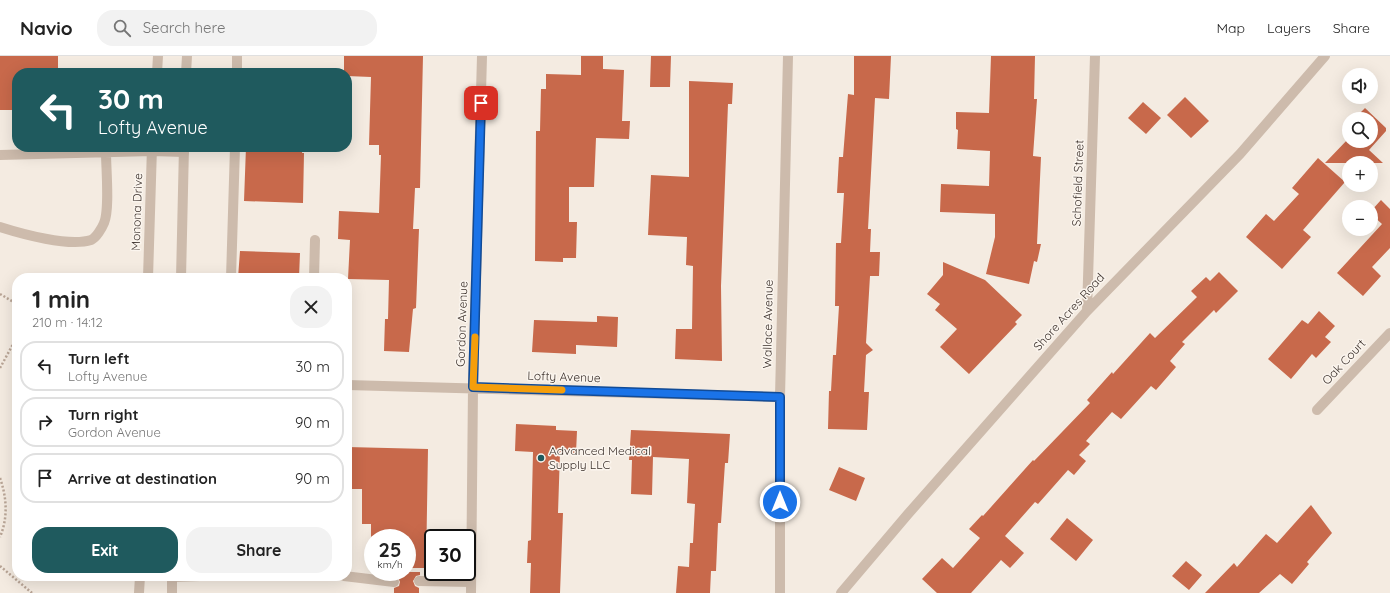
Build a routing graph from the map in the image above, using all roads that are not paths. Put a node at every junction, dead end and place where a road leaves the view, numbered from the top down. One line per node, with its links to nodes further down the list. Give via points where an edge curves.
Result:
1 (158, 56): 8 (street)
2 (187, 56): 9 (street)
3 (237, 56): 10 (street)
4 (482, 56): 25 (street, Gordon Avenue)
5 (788, 56): 26 (street, Wallace Avenue)
6 (1095, 56): 22 (street, Schofield Street)
7 (1325, 56): 22 (street, Shore Acres Road, via 1240,154)
8 (157, 68)
9 (186, 68)
10 (237, 68)
11 (106, 152): 15 (street); 16 (street, via 104,222 91,240 38,238)
12 (152, 152): 18 (street, Monona Drive)
13 (184, 152): 19 (street)
14 (235, 152): 20 (street)
15 (0, 155)
16 (0, 227)
17 (315, 240): 21 (street)
18 (148, 273)
19 (180, 273)
20 (231, 273)
21 (314, 273)
22 (1087, 310): 38 (street, Shore Acres Road)
23 (1390, 333): 27 (street, Oak Court)
24 (352, 385): 25 (street, Lofty Avenue)
25 (473, 387): 26 (street, Lofty Avenue); 33 (street, Gordon Avenue)
26 (780, 397): 37 (street, Wallace Avenue)
27 (1317, 410)
28 (352, 577): 32 (street)
29 (140, 581): 34 (street)
30 (172, 581): 35 (street)
31 (420, 581): 33 (street)
32 (394, 582)
33 (471, 582): 36 (street, Gordon Avenue)
34 (140, 593)
35 (172, 593)
36 (471, 593)
37 (780, 593)
38 (841, 593)

